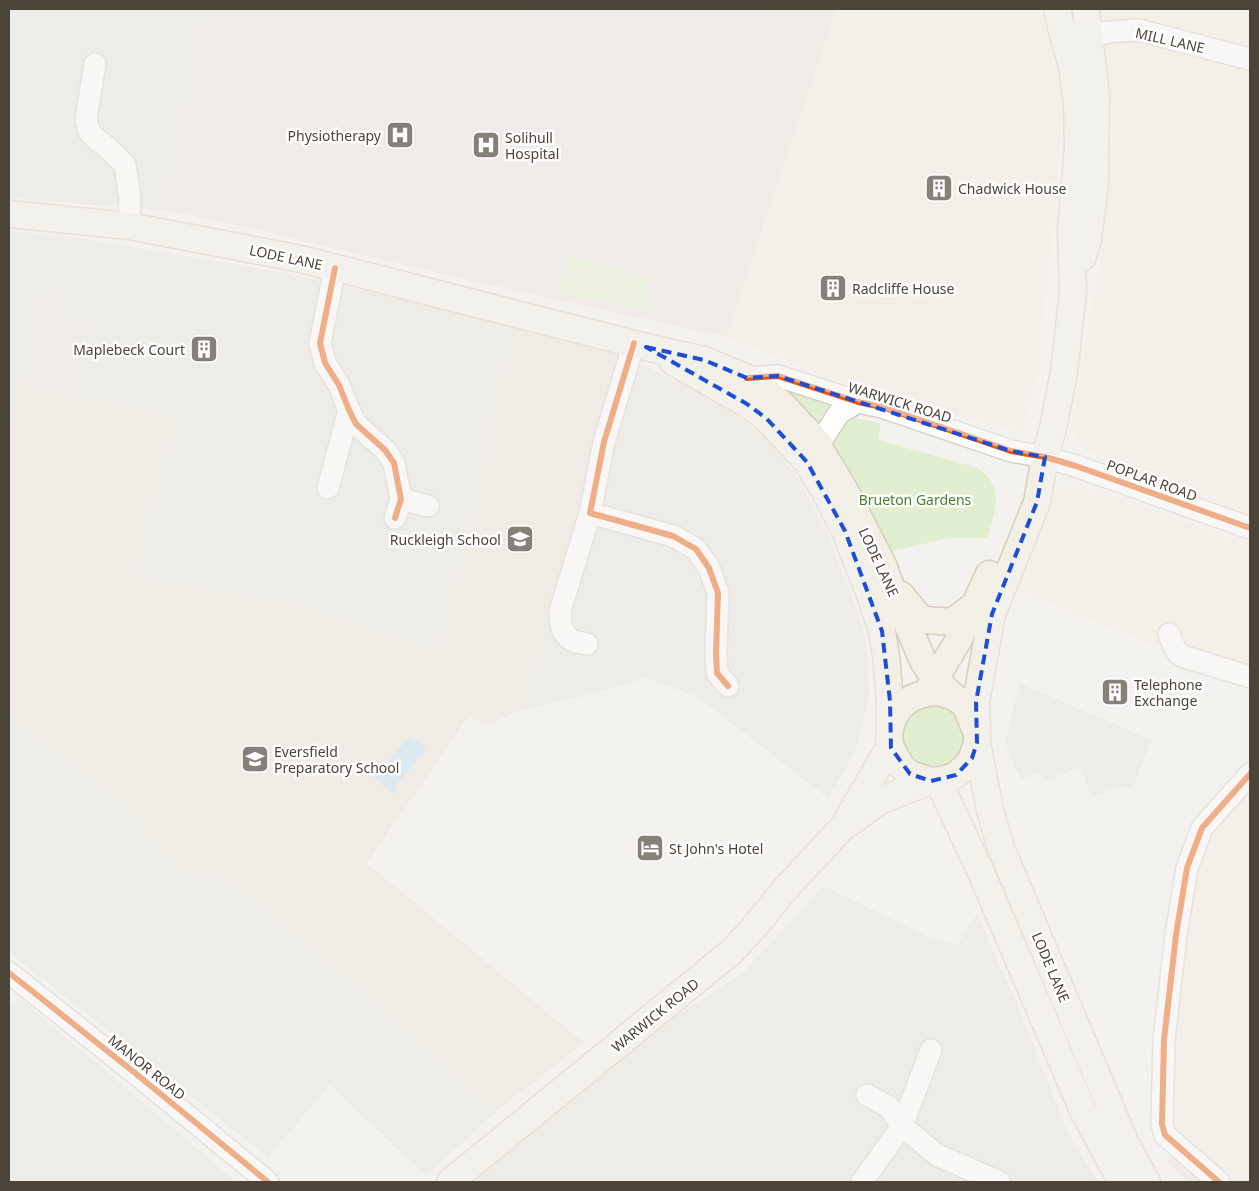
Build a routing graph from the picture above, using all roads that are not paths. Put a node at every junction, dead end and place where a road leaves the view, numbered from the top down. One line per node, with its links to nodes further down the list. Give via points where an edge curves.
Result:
1 (1057, 9): 4 (main road)
2 (1086, 9): 3 (main road)
3 (1089, 35): 4 (street); 5 (street, MILL LANE, via 1138,30); 10 (main road, via 1096,96 1095,183 1088,240)
4 (1063, 36): 10 (main road, via 1072,66 1077,103 1078,147 1071,230)
5 (1250, 59)
6 (95, 64): 8 (street, via 86,119 89,131 125,165 130,198)
7 (9, 214): 8 (main road, LODE LANE)
8 (129, 226): 9 (main road, LODE LANE)
9 (335, 268): 11 (main road, LODE LANE); 14 (street, via 320,343 325,363)
10 (1073, 283): 16 (main road, via 1064,372)
11 (640, 345): 12 (main road, LODE LANE, via 704,360); 19 (street, via 604,442); 29 (main road, LODE LANE, via 747,404 767,419 807,462 845,531 882,631 890,701)
12 (747, 378): 13 (street, WARWICK ROAD, via 778,376); 15 (main road, LODE LANE, via 766,391)
13 (858, 402): 15 (street, via 839,413); 16 (street, WARWICK ROAD, via 882,407 1011,451)
14 (349, 410): 17 (street); 18 (street, via 356,424 385,450 394,463 398,508)
15 (819, 444): 21 (main road, LODE LANE)
16 (1045, 457): 20 (street, POPLAR ROAD); 22 (main road, via 1026,488); 28 (main road, via 1037,502 992,614 976,702)
17 (328, 488)
18 (428, 506)
19 (590, 513): 24 (street, via 560,616 566,636); 26 (street, via 673,536 696,549 709,568 718,593 718,673)
20 (1250, 528)
21 (888, 579): 22 (main road, via 920,618 926,620 952,622); 27 (main road, LODE LANE)
22 (976, 604): 27 (main road)
23 (1169, 634): 25 (street, via 1176,651 1182,656)
24 (587, 644)
25 (1250, 677)
26 (728, 686)
27 (931, 686): 28 (main road, via 965,705); 29 (main road, via 901,706 893,718)
28 (977, 738): 31 (main road, via 967,766 946,779); 42 (main road, LODE LANE, via 990,810 1001,848 1126,1144)
29 (890, 739): 31 (main road, via 900,766 910,774); 32 (main road, WARWICK ROAD, via 883,758)
30 (1250, 774): 43 (street, via 1202,828 1187,868 1164,1040 1162,1124 1165,1135)
31 (934, 781): 32 (main road, WARWICK ROAD, via 881,800); 41 (main road, LODE LANE, via 944,793 983,877 1084,1113)
32 (841, 829): 38 (main road, WARWICK ROAD, via 731,952)
33 (10, 977): 37 (street, MANOR ROAD, via 27,987)
34 (931, 1050): 36 (street)
35 (867, 1096): 36 (street, via 889,1107)
36 (902, 1126): 39 (street); 40 (street, via 937,1155)
37 (268, 1182)
38 (450, 1182)
39 (862, 1182)
40 (999, 1182)
41 (1122, 1182)
42 (1147, 1182)
43 (1220, 1182)

